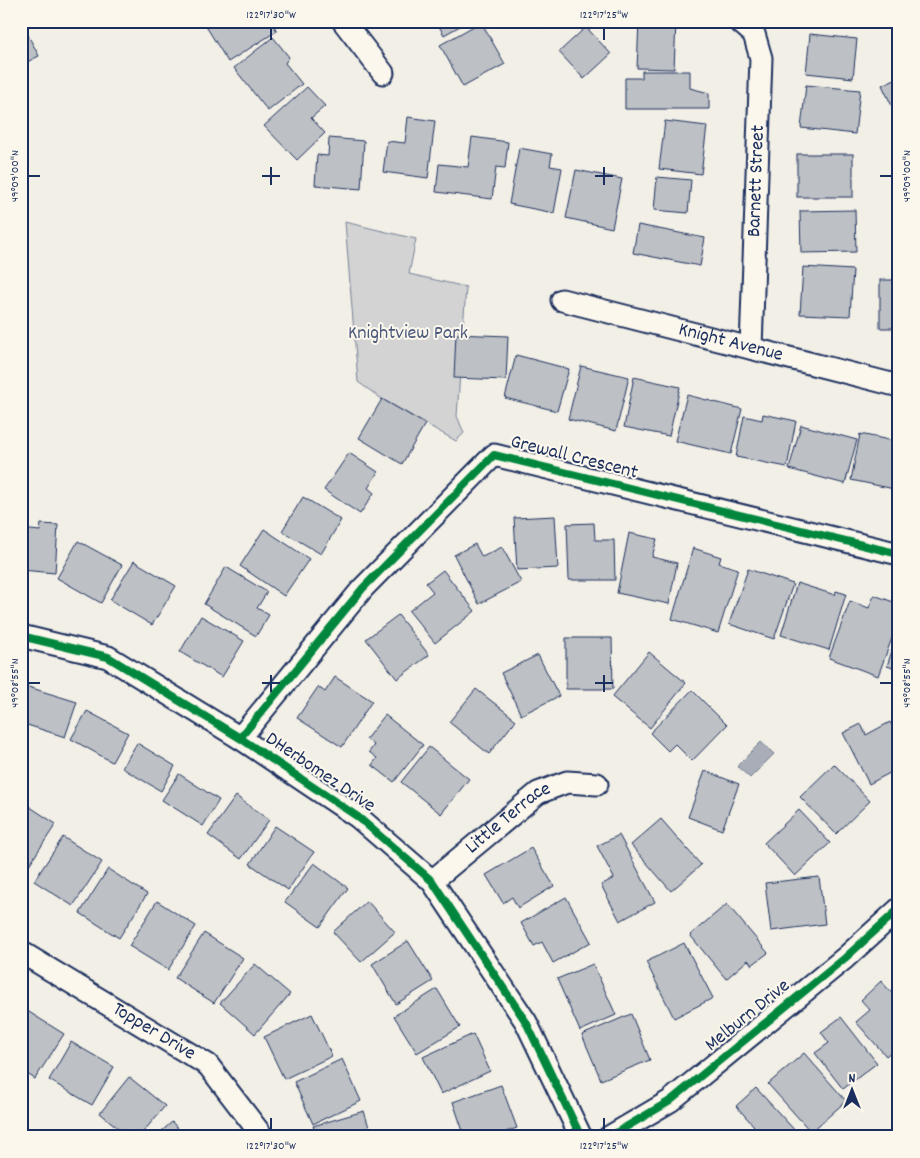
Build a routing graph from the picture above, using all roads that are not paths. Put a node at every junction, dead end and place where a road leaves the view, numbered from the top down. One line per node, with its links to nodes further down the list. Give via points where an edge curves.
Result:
1 (343, 21): 3 (street)
2 (738, 21): 5 (street, Barnett Street, via 754,34 761,58)
3 (383, 73)
4 (562, 300): 5 (street, Knight Avenue)
5 (751, 348): 6 (street, Knight Avenue)
6 (899, 386)
7 (899, 554): 9 (street, Grewall Crescent, via 494,455 363,588)
8 (21, 636): 9 (street, DHerbomez Drive, via 108,657)
9 (240, 738): 11 (street, DHerbomez Drive, via 358,817)
10 (597, 784): 11 (street, Little Terrace, via 567,782 538,793)
11 (432, 881): 15 (street, DHerbomez Drive, via 526,1022)
12 (899, 909): 16 (street, Melburn Drive, via 845,958 670,1100)
13 (21, 952): 14 (street, Topper Drive, via 208,1066)
14 (263, 1137)
15 (581, 1137)
16 (609, 1137)

